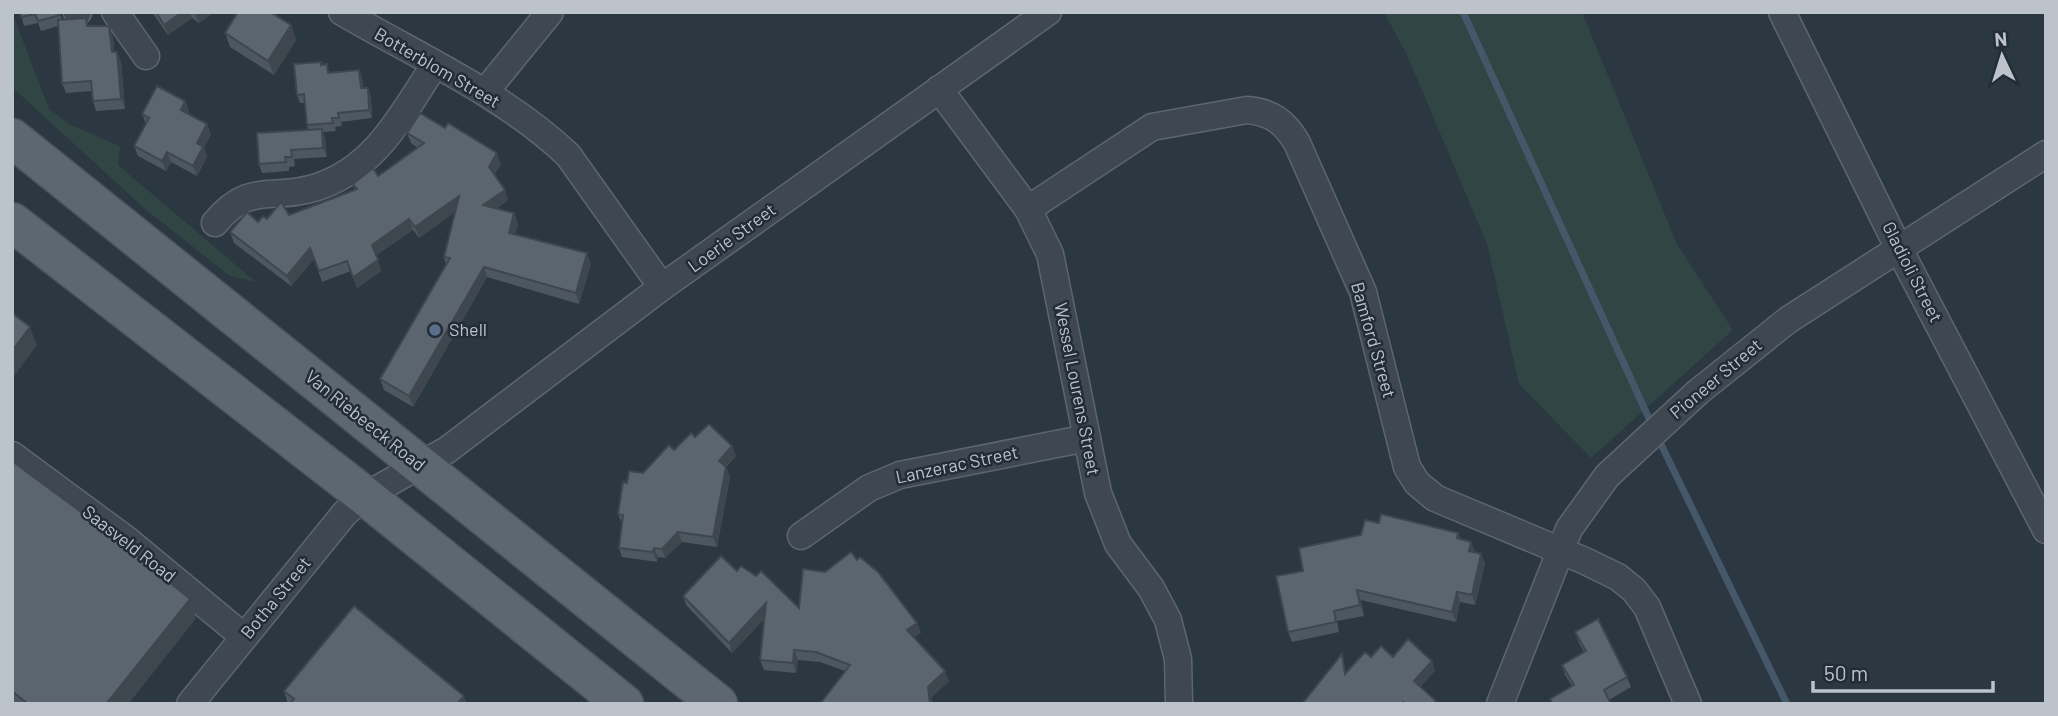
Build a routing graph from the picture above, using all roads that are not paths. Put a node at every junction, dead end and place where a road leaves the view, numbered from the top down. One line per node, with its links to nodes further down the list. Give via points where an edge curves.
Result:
1 (115, 12): 6 (street)
2 (342, 12): 7 (street, Botterblom Street)
3 (550, 12): 9 (street)
4 (1048, 12): 8 (street, Loerie Street)
5 (1782, 12): 15 (street, Gladioli Street)
6 (146, 56)
7 (433, 66): 9 (street, Botterblom Street); 14 (street, via 382,144 358,166 317,187 238,200)
8 (939, 89): 12 (street, Wessel Lourens Street); 16 (street, Loerie Street)
9 (485, 92): 16 (street, Botterblom Street, via 568,155)
10 (12, 138): 19 (main road, Van Riebeeck Road)
11 (2046, 154): 15 (street, Pioneer Street)
12 (1028, 209): 17 (street, Wessel Lourens Street, via 1050,254); 23 (street, Bamford Street, via 1152,127 1247,110 1282,122 1297,143 1363,292 1411,475 1434,498)
13 (12, 222): 20 (main road)
14 (215, 223)
15 (1899, 249): 21 (street, Gladioli Street); 23 (street, Pioneer Street, via 1788,320 1698,392 1619,465 1581,508)
16 (662, 287): 19 (street, Loerie Street, via 447,450)
17 (1087, 438): 22 (street, Lanzerac Street, via 900,475 869,488); 28 (street, Wessel Lourens Street, via 1098,493 1113,533 1168,620 1178,659)
18 (12, 455): 24 (street, Saasveld Road, via 127,540)
19 (418, 465): 20 (street, Botha Street); 27 (main road, Van Riebeeck Road)
20 (365, 496): 24 (street, Botha Street, via 345,513); 26 (main road)
21 (2045, 525)
22 (801, 536)
23 (1559, 551): 29 (street, Pioneer Street); 30 (street, Bamford Street, via 1618,577 1634,590 1647,607)
24 (244, 637): 25 (street, Botha Street)
25 (190, 704)
26 (624, 704)
27 (718, 704)
28 (1179, 704)
29 (1500, 704)
30 (1688, 704)

